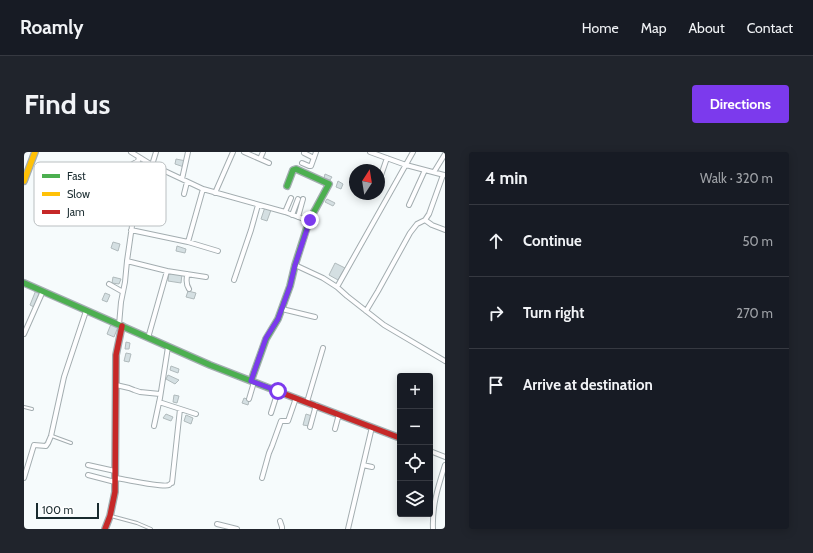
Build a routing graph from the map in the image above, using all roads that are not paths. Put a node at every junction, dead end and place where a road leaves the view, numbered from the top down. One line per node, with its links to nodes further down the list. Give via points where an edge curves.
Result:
1 (35, 152): 29 (street)
2 (130, 152): 13 (street)
3 (156, 152): 19 (street)
4 (188, 152): 28 (street)
5 (233, 152): 33 (street)
6 (245, 152): 16 (street)
7 (263, 152): 16 (street)
8 (304, 152): 14 (street)
9 (316, 152): 14 (street)
10 (371, 152): 15 (street)
11 (413, 152): 23 (street)
12 (445, 154): 26 (street)
13 (139, 157): 17 (street); 18 (street)
14 (314, 158): 21 (street, via 310,166)
15 (387, 158): 22 (street); 23 (street)
16 (260, 159): 20 (street)
17 (136, 162)
18 (148, 162)
19 (155, 162)
20 (269, 163)
21 (302, 163)
22 (385, 164)
23 (406, 165): 24 (street); 58 (street)
24 (425, 170): 26 (street); 39 (street)
25 (166, 171): 28 (street)
26 (434, 172): 27 (street)
27 (444, 175): 44 (street)
28 (182, 179): 30 (street)
29 (24, 181)
30 (187, 182): 32 (street); 34 (street)
31 (287, 186): 43 (street, via 293,170 296,169 329,184)
32 (203, 189): 33 (street); 48 (street)
33 (215, 193): 38 (street)
34 (184, 194)
35 (291, 198): 40 (street)
36 (298, 199): 41 (street)
37 (303, 199): 42 (street)
38 (258, 205): 40 (street); 55 (street)
39 (409, 205)
40 (285, 212): 41 (street)
41 (292, 215): 42 (street)
42 (298, 217): 43 (street)
43 (310, 220): 51 (street)
44 (425, 220): 47 (street); 63 (street, via 417,224 410,233)
45 (132, 226): 46 (street)
46 (131, 230): 48 (street); 50 (street)
47 (445, 230)
48 (188, 242): 49 (street)
49 (218, 251)
50 (127, 261): 52 (street); 61 (street)
51 (295, 265): 58 (street); 62 (street)
52 (167, 271): 53 (street); 68 (street)
53 (187, 274): 54 (street); 59 (street, via 186,286)
54 (206, 277)
55 (234, 280)
56 (24, 283): 60 (street)
57 (109, 284): 61 (street)
58 (337, 287): 63 (street)
59 (189, 289)
60 (43, 291): 64 (street); 67 (street)
61 (123, 292): 66 (street)
62 (282, 309): 65 (street); 72 (street, via 266,338)
63 (366, 310): 71 (street)
64 (86, 311): 66 (street); 91 (street, via 64,378)
65 (315, 317)
66 (120, 326): 68 (street); 73 (street, via 116,355)
67 (24, 334)
68 (148, 338): 69 (street)
69 (168, 347): 72 (street); 75 (street)
70 (323, 348): 79 (street)
71 (445, 361)
72 (252, 381): 74 (street); 77 (street)
73 (116, 385): 75 (street); 100 (street)
74 (278, 391): 76 (street); 84 (street)
75 (160, 394): 78 (street)
76 (296, 398): 79 (street); 103 (street, via 288,421 281,421 278,427)
77 (249, 400)
78 (159, 402): 83 (street); 87 (street)
79 (306, 402): 80 (street)
80 (316, 405): 86 (street); 88 (street)
81 (24, 407): 82 (lane)
82 (32, 409)
83 (180, 409): 85 (street); 104 (street, via 172,483 168,486)
84 (271, 413)
85 (196, 414)
86 (339, 414): 89 (street); 90 (street)
87 (154, 426)
88 (310, 427)
89 (372, 427): 92 (street); 97 (street)
90 (335, 429)
91 (51, 436): 93 (lane); 102 (street, via 46,446 34,445)
92 (397, 437)
93 (71, 443)
94 (433, 452): 95 (street)
95 (445, 457)
96 (88, 465): 100 (street)
97 (363, 465): 99 (street); 112 (street)
98 (445, 465): 113 (street, via 437,487)
99 (372, 468)
100 (115, 471): 104 (street)
101 (88, 475): 104 (street)
102 (24, 478)
103 (262, 478)
104 (115, 480): 105 (street)
105 (110, 516): 108 (street); 109 (lane)
106 (280, 521): 111 (street)
107 (217, 524): 110 (street)
108 (105, 529)
109 (151, 529)
110 (237, 529)
111 (282, 529)
112 (348, 529)
113 (432, 529)

